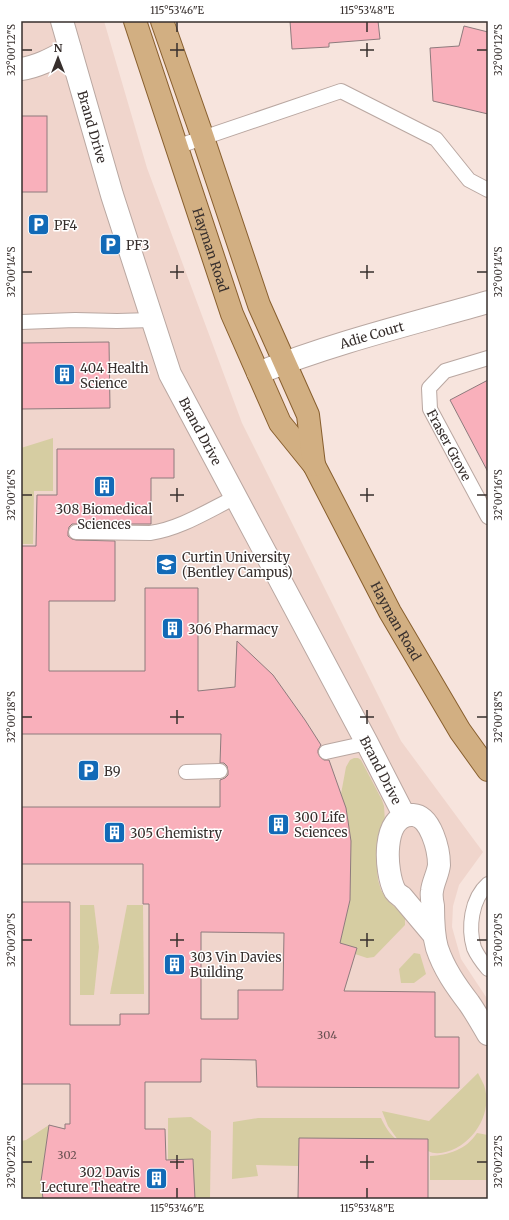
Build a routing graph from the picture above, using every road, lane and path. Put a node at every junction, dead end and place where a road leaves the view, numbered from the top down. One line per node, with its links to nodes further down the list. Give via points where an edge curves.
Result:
1 (62, 21): 4 (street, Brand Drive)
2 (135, 21): 7 (main road, Hayman Road)
3 (162, 21): 6 (main road, Hayman Road)
4 (70, 49): 5 (street, via 43,63); 10 (street, Brand Drive, via 112,195)
5 (21, 68)
6 (203, 138): 7 (lane); 8 (lane, via 341,91 436,140 469,180); 13 (main road, Hayman Road, via 259,305)
7 (176, 148): 14 (main road, Hayman Road, via 232,314)
8 (488, 190)
9 (488, 302): 13 (street, Adie Court)
10 (152, 320): 11 (lane); 16 (street, Brand Drive, via 170,374)
11 (21, 322)
12 (488, 358): 17 (lane, Fraser Grove, via 445,371 429,388 430,409)
13 (284, 363): 14 (street, Adie Court); 15 (main road, Hayman Road, via 308,415)
14 (258, 373): 15 (main road, Hayman Road, via 280,423)
15 (314, 465): 21 (main road, Hayman Road, via 390,612 460,731)
16 (236, 497): 18 (lane, via 158,532); 19 (street, Brand Drive)
17 (488, 517)
18 (76, 532)
19 (367, 743): 20 (lane); 24 (street, Brand Drive)
20 (326, 752)
21 (488, 770)
22 (220, 771): 23 (lane)
23 (186, 772)
24 (404, 815): 26 (street, Brand Drive, via 414,814 421,817 434,837 439,864); 27 (street, Brand Drive, via 396,821 391,832 387,856 391,882)
25 (488, 884): 29 (lane, via 472,909 471,931 475,949)
26 (432, 891): 27 (street, via 420,900 412,901); 28 (street, Brand Drive)
27 (402, 897): 28 (street, Brand Drive)
28 (434, 934): 30 (street, Brand Drive, via 443,965)
29 (488, 969)
30 (488, 1034)

